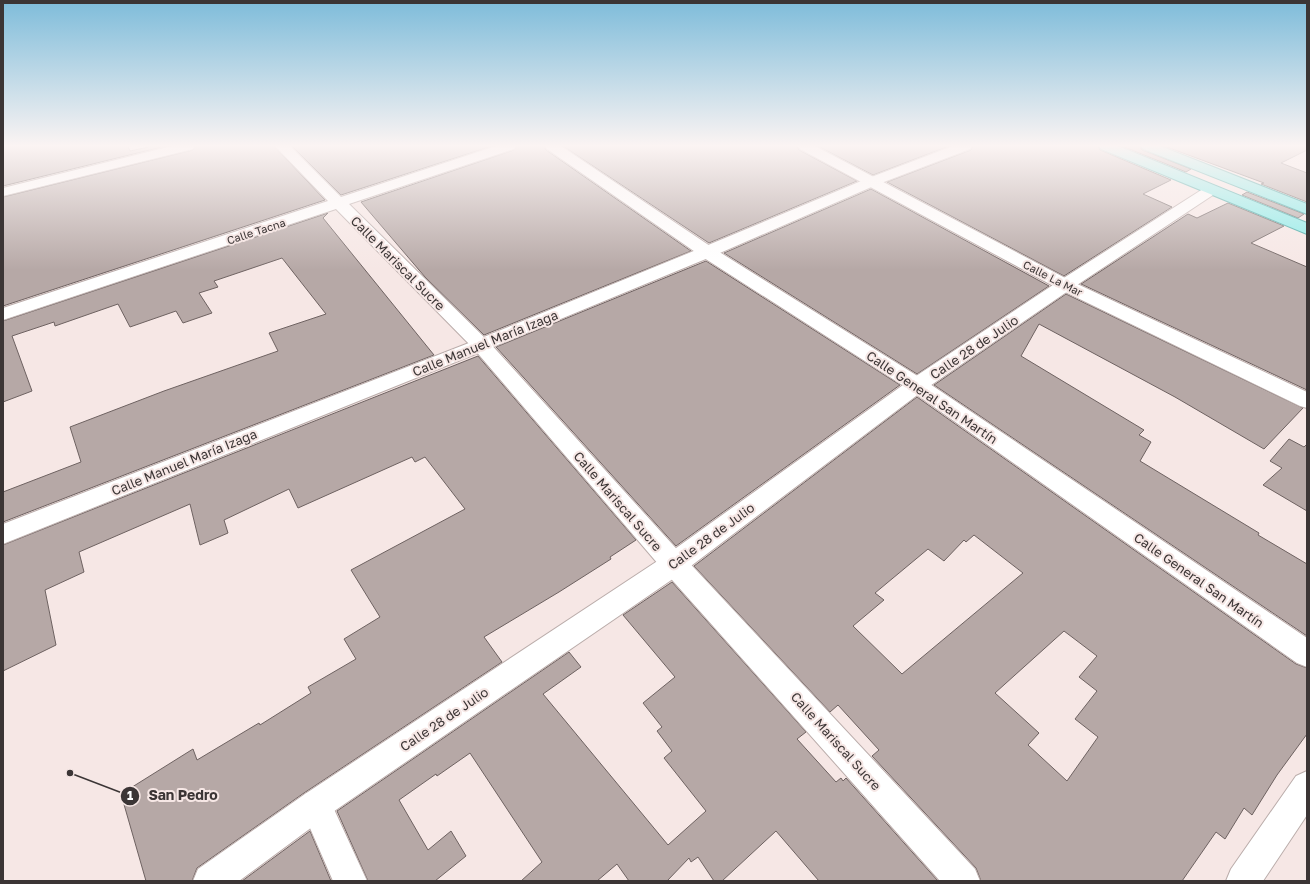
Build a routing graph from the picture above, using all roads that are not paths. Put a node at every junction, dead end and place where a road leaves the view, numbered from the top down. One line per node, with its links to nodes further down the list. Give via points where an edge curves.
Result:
1 (22, 187): 10 (street)
2 (323, 187): 11 (street, Calle Mariscal Sucre)
3 (386, 187): 11 (street, Calle Tacna)
4 (612, 187): 14 (street, Calle General San Martín)
5 (859, 187): 14 (street, Calle Manuel María Izaga)
6 (881, 187): 15 (street, Calle La Mar)
7 (1204, 187): 9 (main road)
8 (1252, 187): 12 (main road)
9 (1211, 190): 13 (main road); 15 (street, Calle 28 de Julio)
10 (3, 192)
11 (339, 203): 16 (street, Calle Tacna); 17 (street, Calle Mariscal Sucre)
12 (1307, 209)
13 (1307, 229)
14 (707, 252): 17 (street, Calle Manuel María Izaga); 18 (street, Calle General San Martín)
15 (1065, 285): 18 (street, Calle 28 de Julio); 19 (street, Calle La Mar)
16 (3, 314)
17 (480, 345): 20 (street, Calle Manuel María Izaga); 21 (street, Calle Mariscal Sucre)
18 (916, 386): 21 (street, Calle 28 de Julio); 22 (street, Calle General San Martín)
19 (1307, 401)
20 (3, 534)
21 (674, 564): 24 (street, Calle 28 de Julio); 27 (street, Calle Mariscal Sucre)
22 (1307, 654)
23 (1307, 787): 28 (street)
24 (316, 805): 25 (street, Calle 28 de Julio); 26 (street)
25 (210, 881)
26 (350, 881)
27 (963, 881)
28 (1243, 881)

